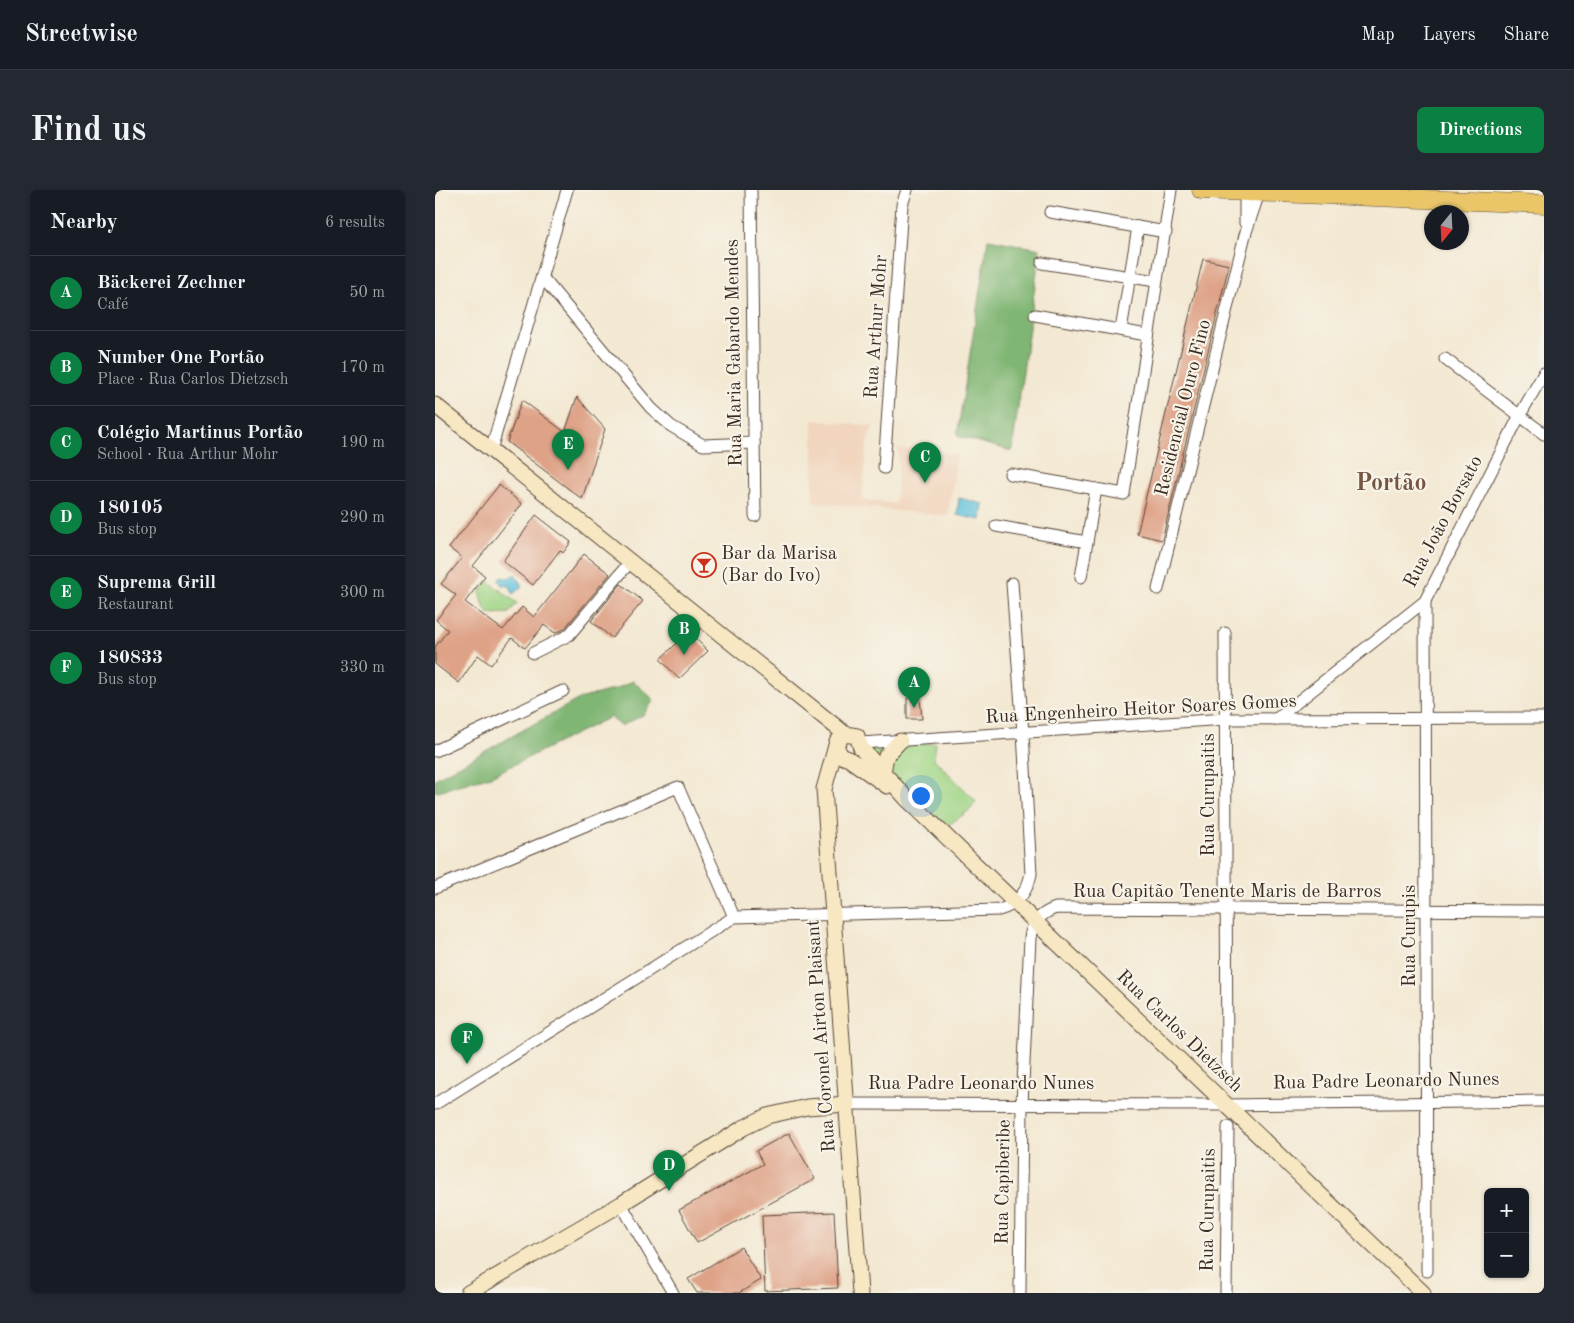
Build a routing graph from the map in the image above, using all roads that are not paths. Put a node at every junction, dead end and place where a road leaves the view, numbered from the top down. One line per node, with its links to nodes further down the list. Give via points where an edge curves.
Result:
1 (567, 190): 12 (street)
2 (751, 190): 23 (street, Rua Maria Gabardo Mendes)
3 (907, 190): 25 (street, Rua Arthur Mohr, via 902,205)
4 (1171, 190): 10 (street)
5 (1201, 190): 6 (main road)
6 (1245, 192): 7 (main road); 34 (street, Residencial Ouro Fino, via 1245,235)
7 (1544, 204)
8 (1050, 212): 9 (street)
9 (1138, 227): 10 (street); 13 (street)
10 (1165, 232): 14 (street)
11 (1042, 263): 13 (street)
12 (542, 277): 23 (street, via 651,408 671,426 703,445); 24 (street)
13 (1130, 277): 14 (street); 16 (street)
14 (1156, 281): 17 (street)
15 (1035, 315): 16 (street)
16 (1121, 330): 17 (street)
17 (1147, 335): 27 (street, via 1124,494)
18 (1445, 359): 21 (street)
19 (1544, 374): 21 (street, Rua João Borsato)
20 (435, 405): 24 (street, Rua Carlos Dietzsch)
21 (1520, 415): 22 (street); 35 (street, Rua João Borsato)
22 (1544, 434)
23 (754, 443): 28 (street, Rua Maria Gabardo Mendes)
24 (491, 450): 31 (street, Rua Carlos Dietzsch)
25 (884, 468)
26 (1010, 474): 27 (street)
27 (1097, 489): 30 (street)
28 (755, 516)
29 (996, 526): 30 (street)
30 (1087, 542): 32 (street)
31 (630, 562): 37 (street, via 569,635); 44 (street, Rua Carlos Dietzsch, via 794,694)
32 (1081, 577)
33 (1012, 583): 43 (street)
34 (1158, 589)
35 (1425, 601): 39 (street, Rua Curupis); 42 (street, Rua João Borsato)
36 (1225, 633): 41 (street, Rua Curupaitis)
37 (533, 653)
38 (563, 691): 47 (street)
39 (1425, 718): 40 (street, Rua Engenheiro Heitor Soares Gomes); 42 (street, Rua Engenheiro Heitor Soares Gomes); 55 (street, Rua Curupis)
40 (1544, 718)
41 (1226, 719): 42 (street, Rua Engenheiro Heitor Soares Gomes); 43 (street, Rua Engenheiro Heitor Soares Gomes); 54 (street, Rua Curupaitis)
42 (1276, 719)
43 (1023, 732): 45 (street, Rua Engenheiro Heitor Soares Gomes); 53 (street, via 1031,874)
44 (839, 740): 46 (street, Rua Carlos Dietzsch, via 853,734); 48 (street, Rua Carlos Dietzsch, via 838,754); 50 (street, Rua Coronel Airton Plaisant)
45 (899, 741): 46 (street, Rua Engenheiro Heitor Soares Gomes); 49 (street, via 888,752)
46 (861, 745): 48 (street, via 857,756); 49 (street, Rua Carlos Dietzsch)
47 (435, 751)
48 (849, 759): 50 (street); 51 (street, Rua Carlos Dietzsch)
49 (883, 772): 51 (street, Rua Carlos Dietzsch)
50 (827, 777): 57 (street, Rua Coronel Airton Plaisant, via 824,789)
51 (907, 799): 53 (street, Rua Carlos Dietzsch)
52 (435, 888): 58 (street, via 678,787)
53 (1016, 903): 57 (street, via 999,910); 59 (street, Rua Carlos Dietzsch)
54 (1227, 910): 55 (street, Rua Capitão Tenente Maris de Barros); 59 (street, Rua Capitão Tenente Maris de Barros, via 1056,908); 60 (street, Rua Curupaitis)
55 (1428, 910): 56 (street, Rua Capitão Tenente Maris de Barros); 62 (street, Rua Curupis)
56 (1544, 911)
57 (833, 914): 58 (street); 64 (street, Rua Coronel Airton Plaisant)
58 (735, 917): 63 (street)
59 (1035, 922): 65 (street, Rua Capiberibe, via 1030,938); 66 (street, Rua Carlos Dietzsch)
60 (1227, 1078)
61 (1544, 1100): 62 (street, Rua Padre Leonardo Nunes)
62 (1427, 1101): 66 (street, Rua Padre Leonardo Nunes); 69 (street, Rua Curupis)
63 (435, 1104)
64 (847, 1104): 65 (street, Rua Padre Leonardo Nunes); 68 (street, Rua Padre Leonardo Nunes, via 807,1107 767,1116); 72 (street, Rua Coronel Airton Plaisant)
65 (1022, 1104): 66 (street, Rua Padre Leonardo Nunes); 73 (street, Rua Capiberibe)
66 (1227, 1105): 75 (street, Rua Carlos Dietzsch)
67 (1228, 1127): 74 (street, Rua Curupaitis)
68 (621, 1204): 70 (street, Rua Padre Leonardo Nunes); 71 (street)
69 (1427, 1271)
70 (468, 1293)
71 (673, 1293)
72 (860, 1293)
73 (1020, 1293)
74 (1226, 1293)
75 (1423, 1293)

